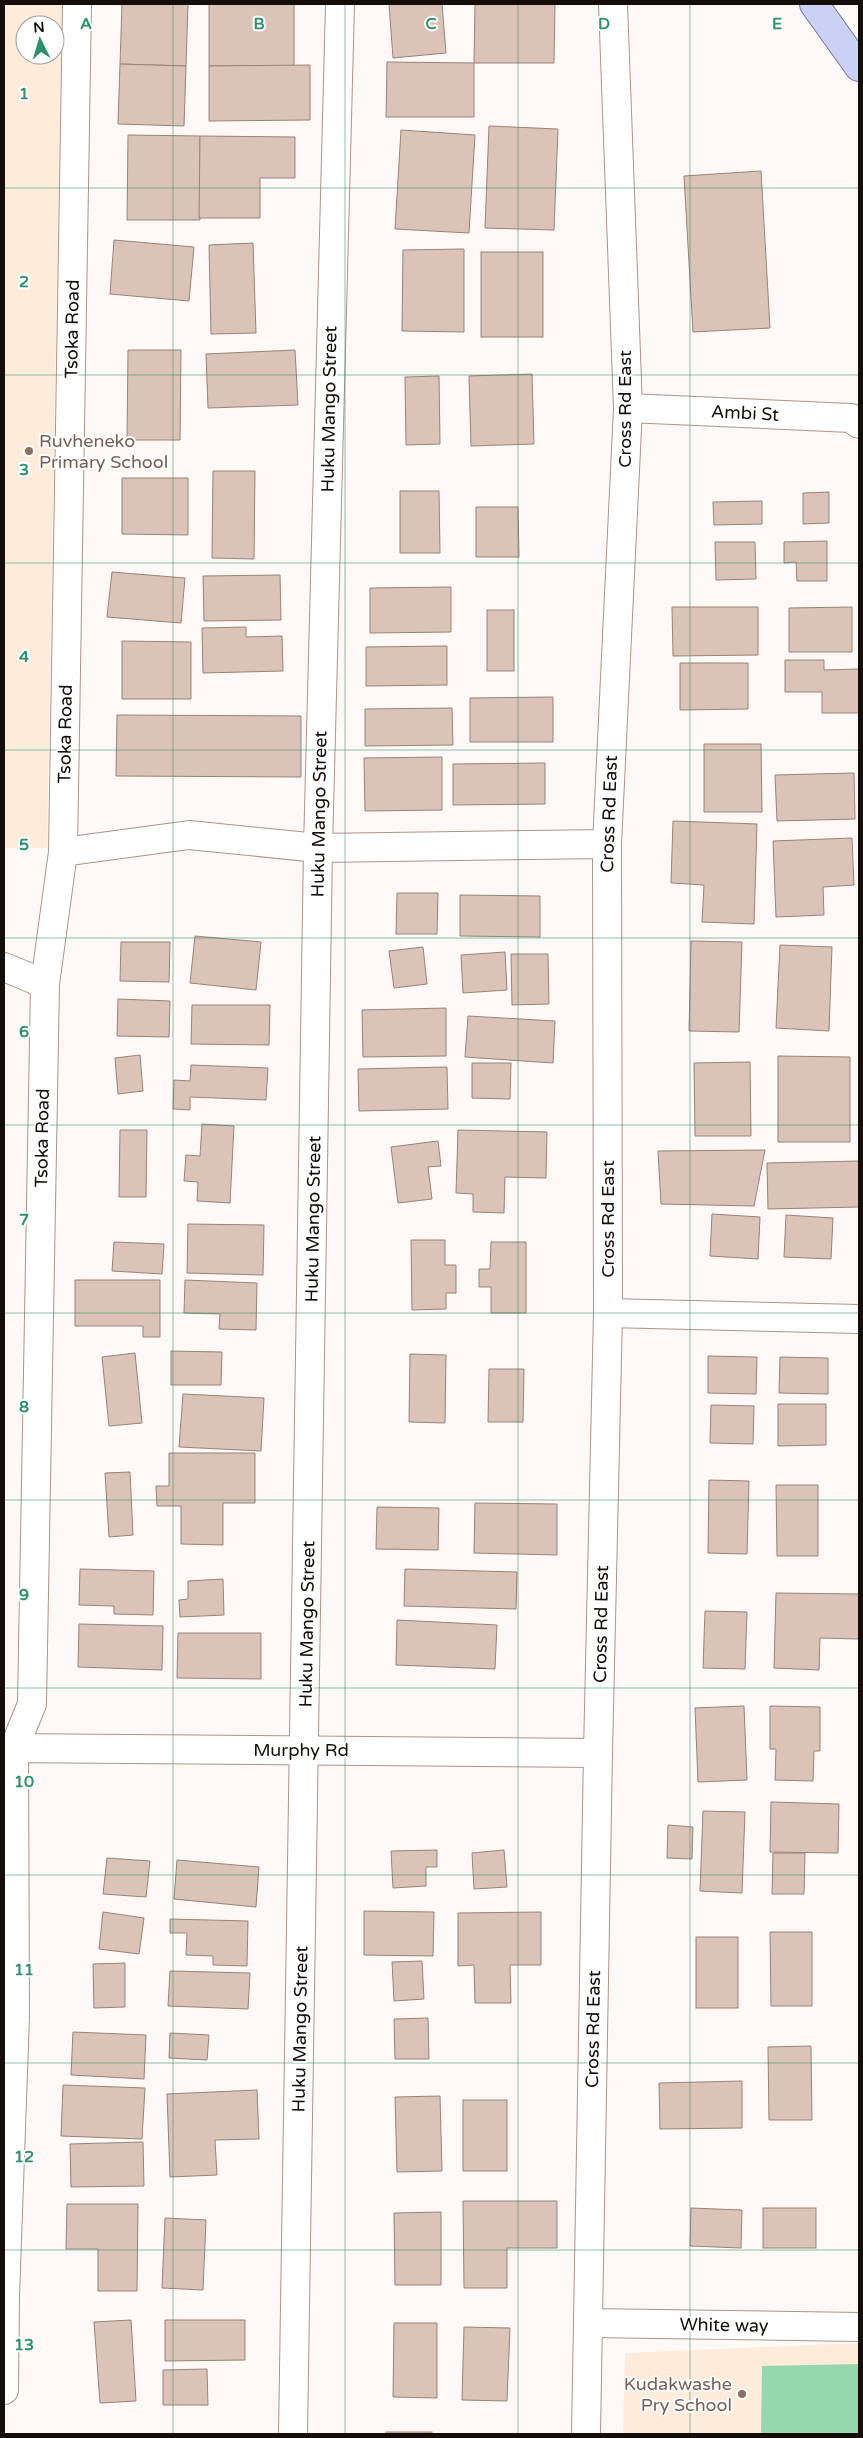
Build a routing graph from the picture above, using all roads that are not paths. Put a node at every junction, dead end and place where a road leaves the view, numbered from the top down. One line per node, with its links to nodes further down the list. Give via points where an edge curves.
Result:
1 (77, 4): 10 (street, Tsoka Road)
2 (340, 4): 9 (street, Huku Mango Street)
3 (613, 4): 6 (street, Cross Rd East)
4 (814, 4): 5 (main road)
5 (859, 67)
6 (628, 408): 7 (street, Ambi St, via 851,418); 8 (street, Cross Rd East)
7 (859, 424)
8 (607, 844): 9 (street); 13 (street, Cross Rd East)
9 (318, 848): 10 (street, via 189,835); 16 (street, Huku Mango Street)
10 (64, 852): 12 (street, Tsoka Road)
11 (4, 967): 12 (street)
12 (45, 984): 15 (street, Tsoka Road, via 32,1704)
13 (608, 1313): 14 (street); 17 (street, Cross Rd East)
14 (859, 1319)
15 (9, 1748): 16 (street, Murphy Rd); 18 (street, Tsoka Road)
16 (305, 1750): 17 (street, Murphy Rd); 23 (street, Huku Mango Street)
17 (598, 1753): 20 (street, Cross Rd East)
18 (10, 2016): 19 (street, Tsoka Road)
19 (4, 2296): 22 (street, Tsoka Road)
20 (588, 2323): 21 (street, White way); 24 (street, Cross Rd East)
21 (859, 2327)
22 (4, 2390)
23 (293, 2434)
24 (586, 2434)

